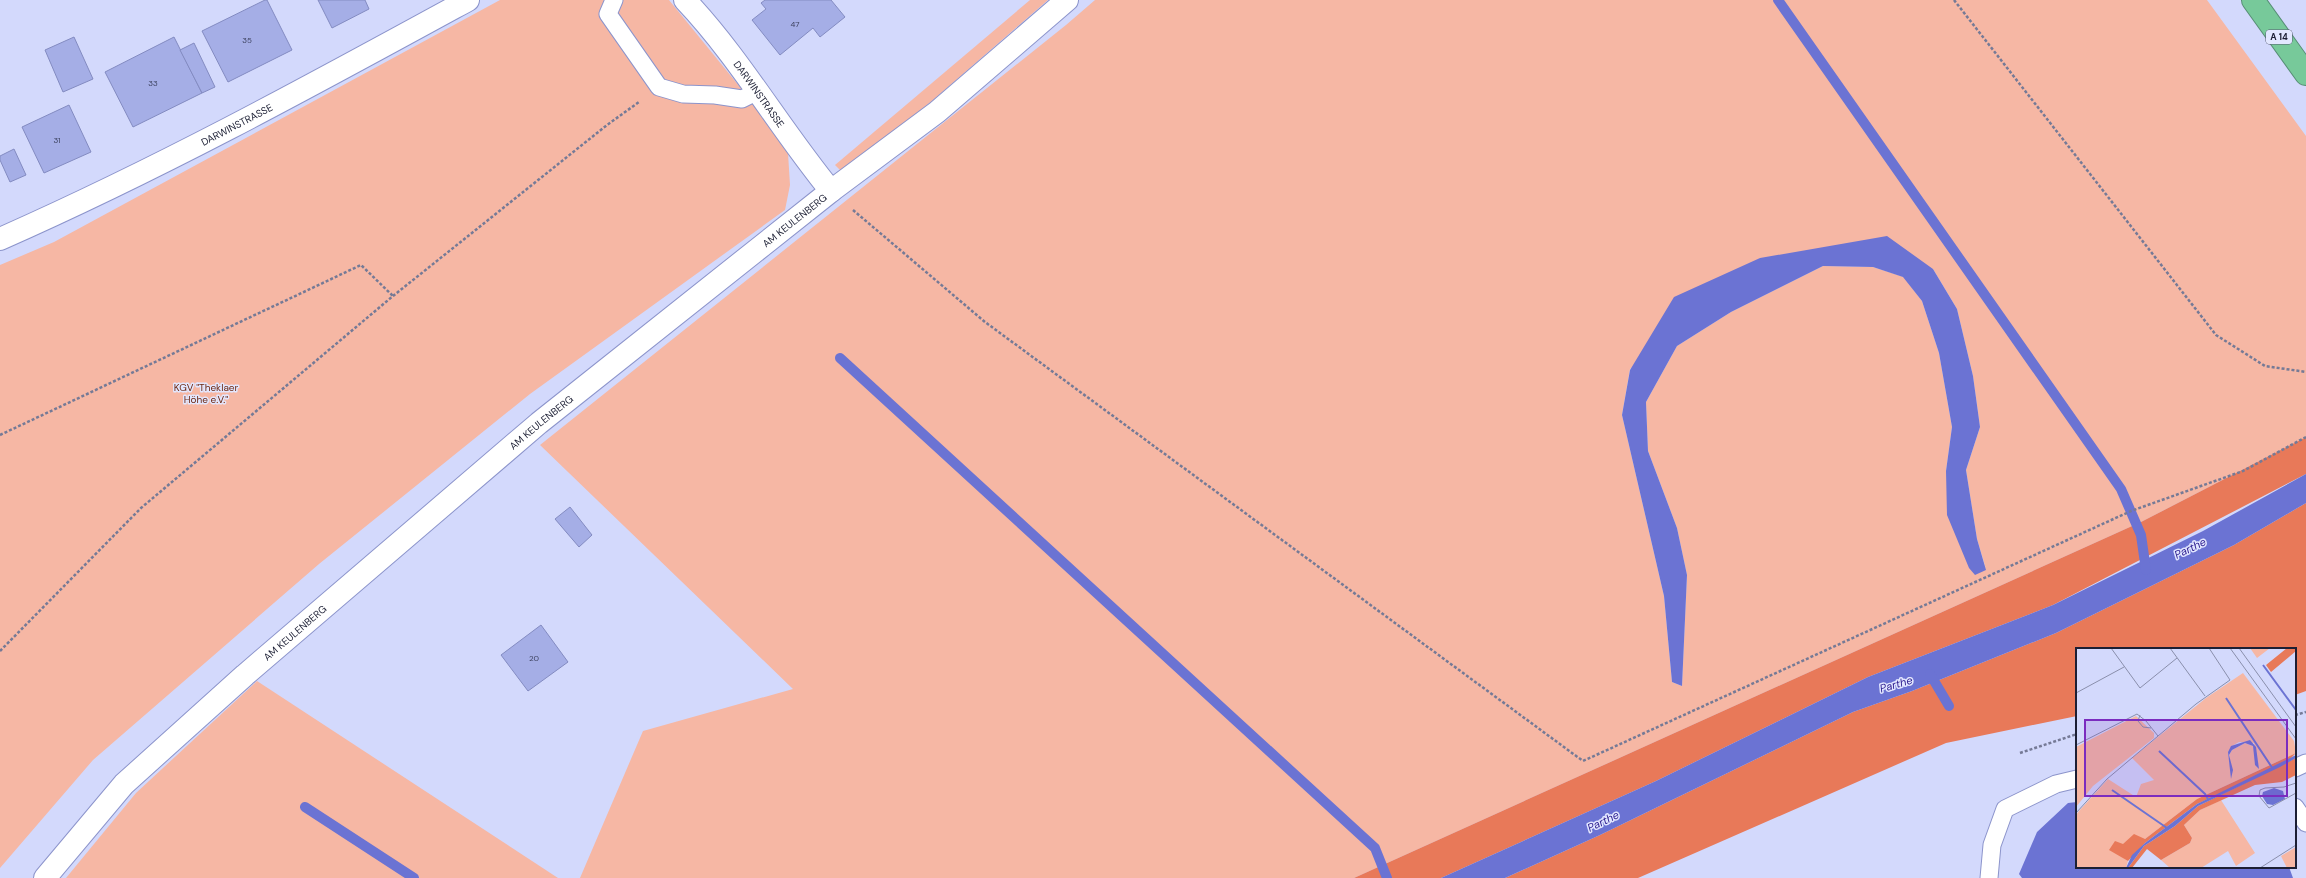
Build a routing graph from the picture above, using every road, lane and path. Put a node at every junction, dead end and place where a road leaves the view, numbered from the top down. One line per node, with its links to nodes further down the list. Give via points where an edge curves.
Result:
1 (468, 0): 11 (street, DARWINSTRASSE, via 239,125 81,203)
2 (614, 0): 8 (lane, via 608,14)
3 (685, 0): 9 (street, DARWINSTRASSE, via 700,15)
4 (1067, 0): 10 (street, AM KEULENBERG, via 937,112)
5 (1954, 0): 13 (path, via 2216,335 2265,366)
6 (2253, 0): 7 (highway, A 14)
7 (2306, 74)
8 (659, 87): 9 (lane, via 683,94 715,95 742,100); 12 (path, via 607,125)
9 (758, 90): 10 (street, DARWINSTRASSE, via 804,158)
10 (830, 191): 15 (path, via 985,322 1583,761 2131,511 2243,472); 26 (street, AM KEULENBERG, via 539,423 245,675 124,784)
11 (0, 239)
12 (393, 296): 14 (path, via 361,265); 16 (path, via 141,508)
13 (2306, 372)
14 (0, 435)
15 (2306, 437)
16 (0, 652)
17 (2306, 712): 18 (path)
18 (2296, 715)
19 (2076, 734): 20 (path)
20 (2020, 753)
21 (2306, 763): 22 (lane)
22 (2296, 768)
23 (2076, 779): 27 (lane, via 2056,784 2005,809 1992,845)
24 (2296, 808): 25 (lane)
25 (2306, 823)
26 (45, 878)
27 (1989, 878)

